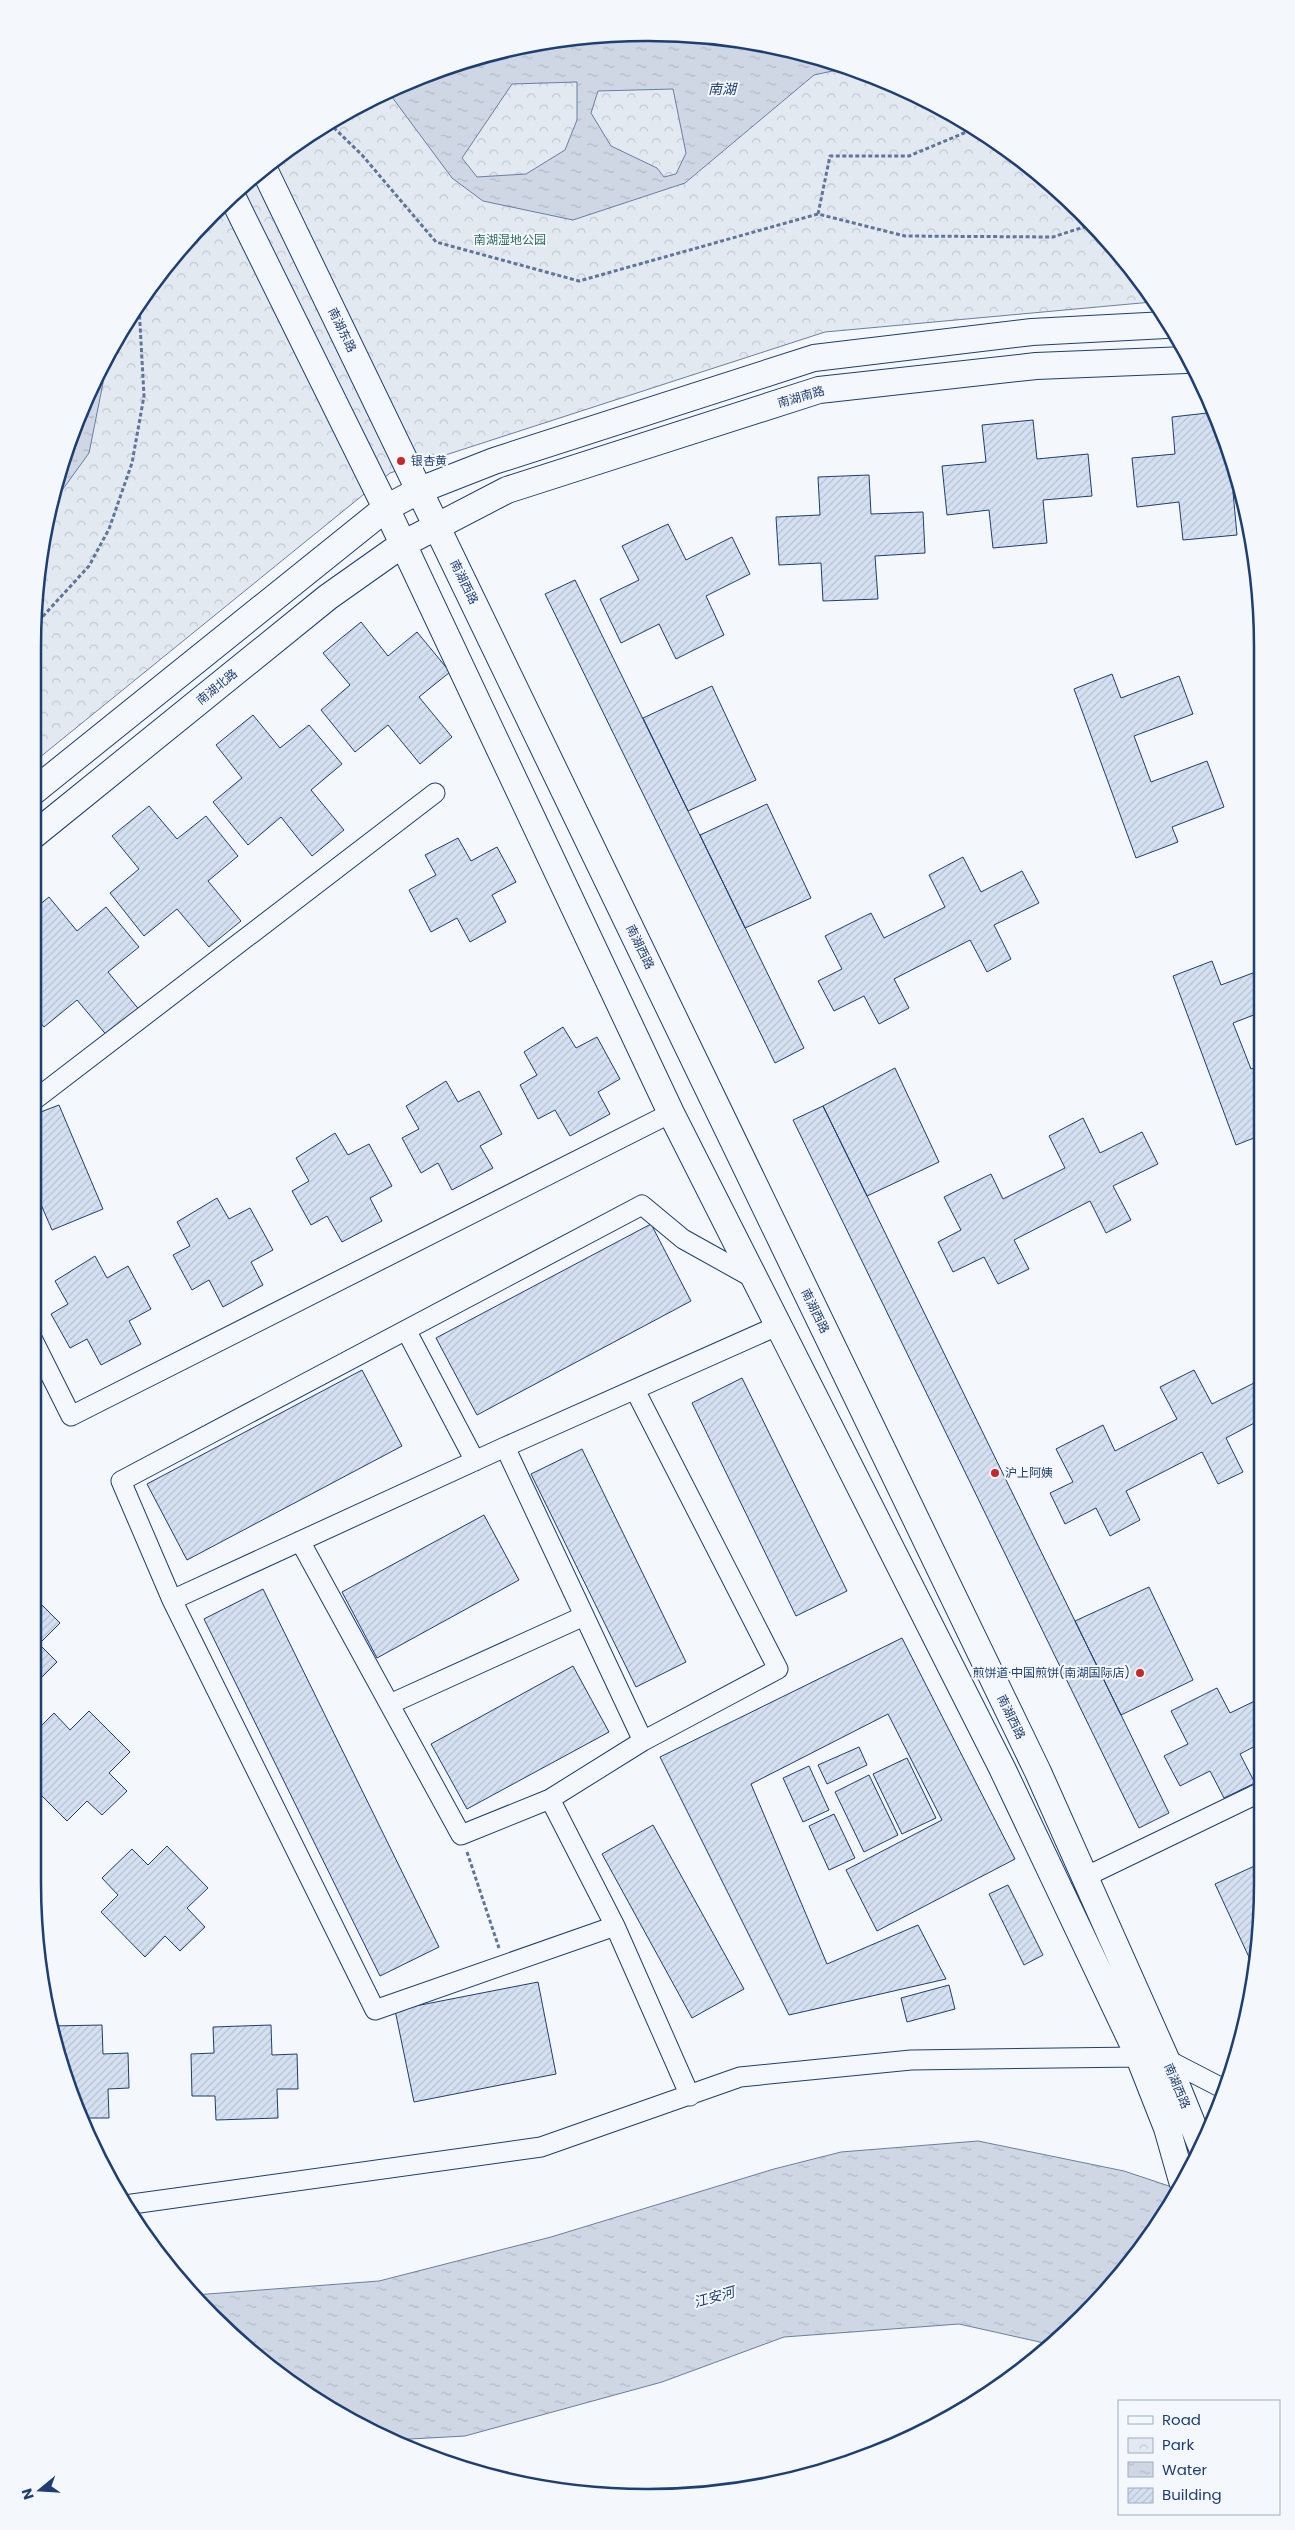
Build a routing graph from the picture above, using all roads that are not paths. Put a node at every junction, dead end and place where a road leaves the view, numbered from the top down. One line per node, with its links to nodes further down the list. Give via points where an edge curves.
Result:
1 (267, 176): 5 (main road, 南湖东路)
2 (236, 203): 6 (main road)
3 (1161, 325): 5 (main road, via 1032,332 814,358 494,461)
4 (1181, 360): 7 (main road, 南湖南路, via 1036,366 819,390 507,490)
5 (420, 490): 6 (main road); 7 (main road, 南湖西路)
6 (386, 508): 8 (main road, 南湖西路); 9 (main road)
7 (437, 526): 8 (main road, 南湖南路); 28 (main road, 南湖西路, via 1038,1772)
8 (403, 544): 11 (main road, 南湖北路, via 328,598); 13 (main road, 南湖西路)
9 (41, 785)
10 (435, 793): 12 (street)
11 (41, 829)
12 (41, 1095)
13 (671, 1113): 14 (main road, 南湖西路); 17 (street, via 71,1416)
14 (753, 1278): 15 (main road, 南湖西路); 16 (street, via 683,1239 642,1205)
15 (777, 1326): 18 (street); 30 (main road, 南湖西路, via 1002,1768)
16 (406, 1330): 20 (street); 22 (street, via 121,1481)
17 (41, 1356)
18 (635, 1390): 19 (street); 25 (street, via 778,1669)
19 (505, 1447): 20 (street); 23 (street)
20 (475, 1461): 21 (street)
21 (300, 1541): 22 (street); 24 (street)
22 (172, 1600): 29 (street, via 375,2010)
23 (584, 1616): 24 (street); 25 (street)
24 (390, 1704): 27 (street, via 461,1834)
25 (643, 1741): 27 (street)
26 (1254, 1795): 28 (street)
27 (550, 1799): 29 (street)
28 (1085, 1877): 31 (main road, 南湖西路)
29 (615, 1926): 33 (street)
30 (1139, 2057): 31 (street); 33 (street, via 911,2060 740,2077); 35 (main road, 南湖西路)
31 (1166, 2059): 32 (street); 34 (main road, 南湖西路)
32 (1218, 2087)
33 (690, 2096): 36 (street, via 541,2147)
34 (1198, 2137)
35 (1180, 2173)
36 (133, 2204)

